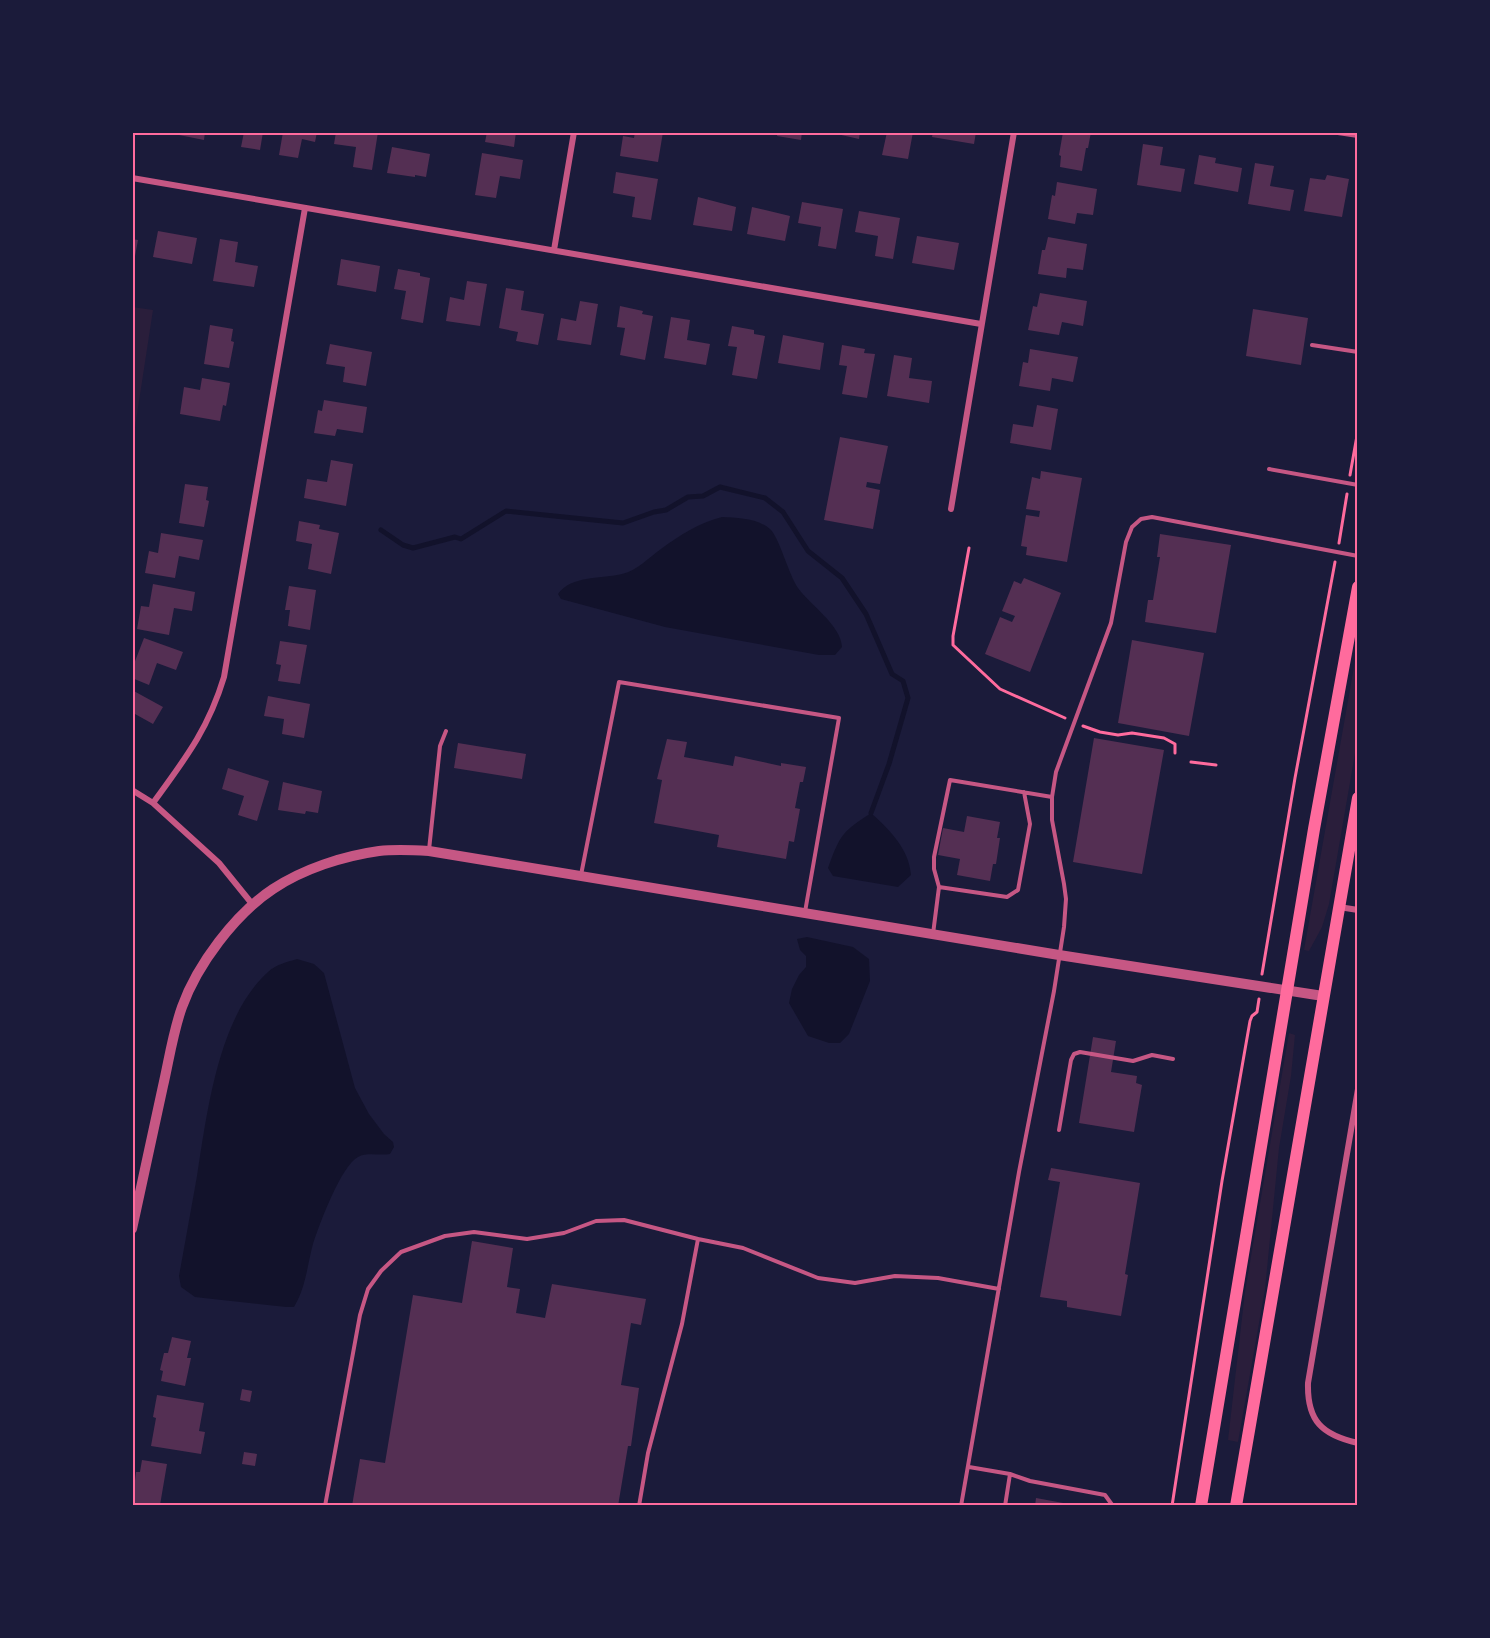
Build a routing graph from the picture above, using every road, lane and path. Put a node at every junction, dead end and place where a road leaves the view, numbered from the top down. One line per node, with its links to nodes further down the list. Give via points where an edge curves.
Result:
1 (574, 132): 7 (street)
2 (1014, 132): 8 (street)
3 (1338, 132): 4 (street)
4 (1358, 135)
5 (132, 178): 6 (street)
6 (305, 208): 7 (street); 32 (street, via 224,677 205,728)
7 (554, 250): 8 (street)
8 (981, 324): 16 (street)
9 (1312, 345): 10 (lane)
10 (1358, 352)
11 (1358, 430): 13 (path)
12 (1269, 469): 14 (lane)
13 (1350, 478)
14 (1358, 485)
15 (1348, 491): 17 (path)
16 (951, 509)
17 (1340, 536)
18 (969, 548): 22 (path, via 953,645 1000,689)
19 (1358, 556): 30 (lane, via 1152,517 1141,519 1126,542 1111,623 1056,772)
20 (1334, 570): 41 (path)
21 (1358, 587): 43 (main road)
22 (1065, 718)
23 (1083, 726): 25 (path, via 1118,735 1164,738 1175,744)
24 (446, 730): 33 (lane, via 440,746)
25 (1175, 753)
26 (1191, 762): 27 (path)
27 (1216, 765)
28 (132, 790): 32 (street)
29 (1024, 792): 30 (lane); 35 (lane, via 1030,824 1018,890 1007,897); 35 (lane, via 950,780 934,858)
30 (1052, 796): 42 (lane, via 1052,820 1066,899)
31 (1358, 798): 37 (main road)
32 (153, 803): 36 (street, via 219,863)
33 (429, 851): 34 (street); 36 (street, via 379,851 342,859 273,889)
34 (581, 876): 39 (street); 39 (lane, via 619,682 804,712 838,718)
35 (939, 887): 40 (lane)
36 (253, 905): 49 (street, via 207,957 182,1006)
37 (1339, 907): 38 (street); 44 (main road)
38 (1358, 910)
39 (804, 913): 40 (street)
40 (933, 934): 42 (street)
41 (1267, 940)
42 (1059, 955): 43 (street); 51 (lane)
43 (1287, 991): 44 (street); 61 (main road)
44 (1323, 996): 62 (main road)
45 (1257, 1012): 60 (path, via 1250,1021 1221,1181)
46 (1173, 1059): 48 (lane, via 1152,1055 1133,1061 1074,1054)
47 (1358, 1089): 52 (street, via 1307,1400 1320,1426 1336,1437)
48 (1059, 1130)
49 (132, 1229)
50 (698, 1239): 51 (lane, via 743,1248 818,1278 855,1283 895,1276 938,1278); 55 (lane, via 624,1220 596,1221 564,1233 527,1239 474,1232 445,1236 401,1252 368,1289 360,1315); 56 (lane)
51 (999, 1289): 53 (lane)
52 (1358, 1443)
53 (969, 1467): 54 (lane); 57 (lane)
54 (1010, 1474): 58 (lane); 59 (lane, via 1105,1495)
55 (326, 1506)
56 (639, 1506)
57 (961, 1506)
58 (1005, 1506)
59 (1113, 1506)
60 (1172, 1506)
61 (1201, 1506)
62 (1236, 1506)

